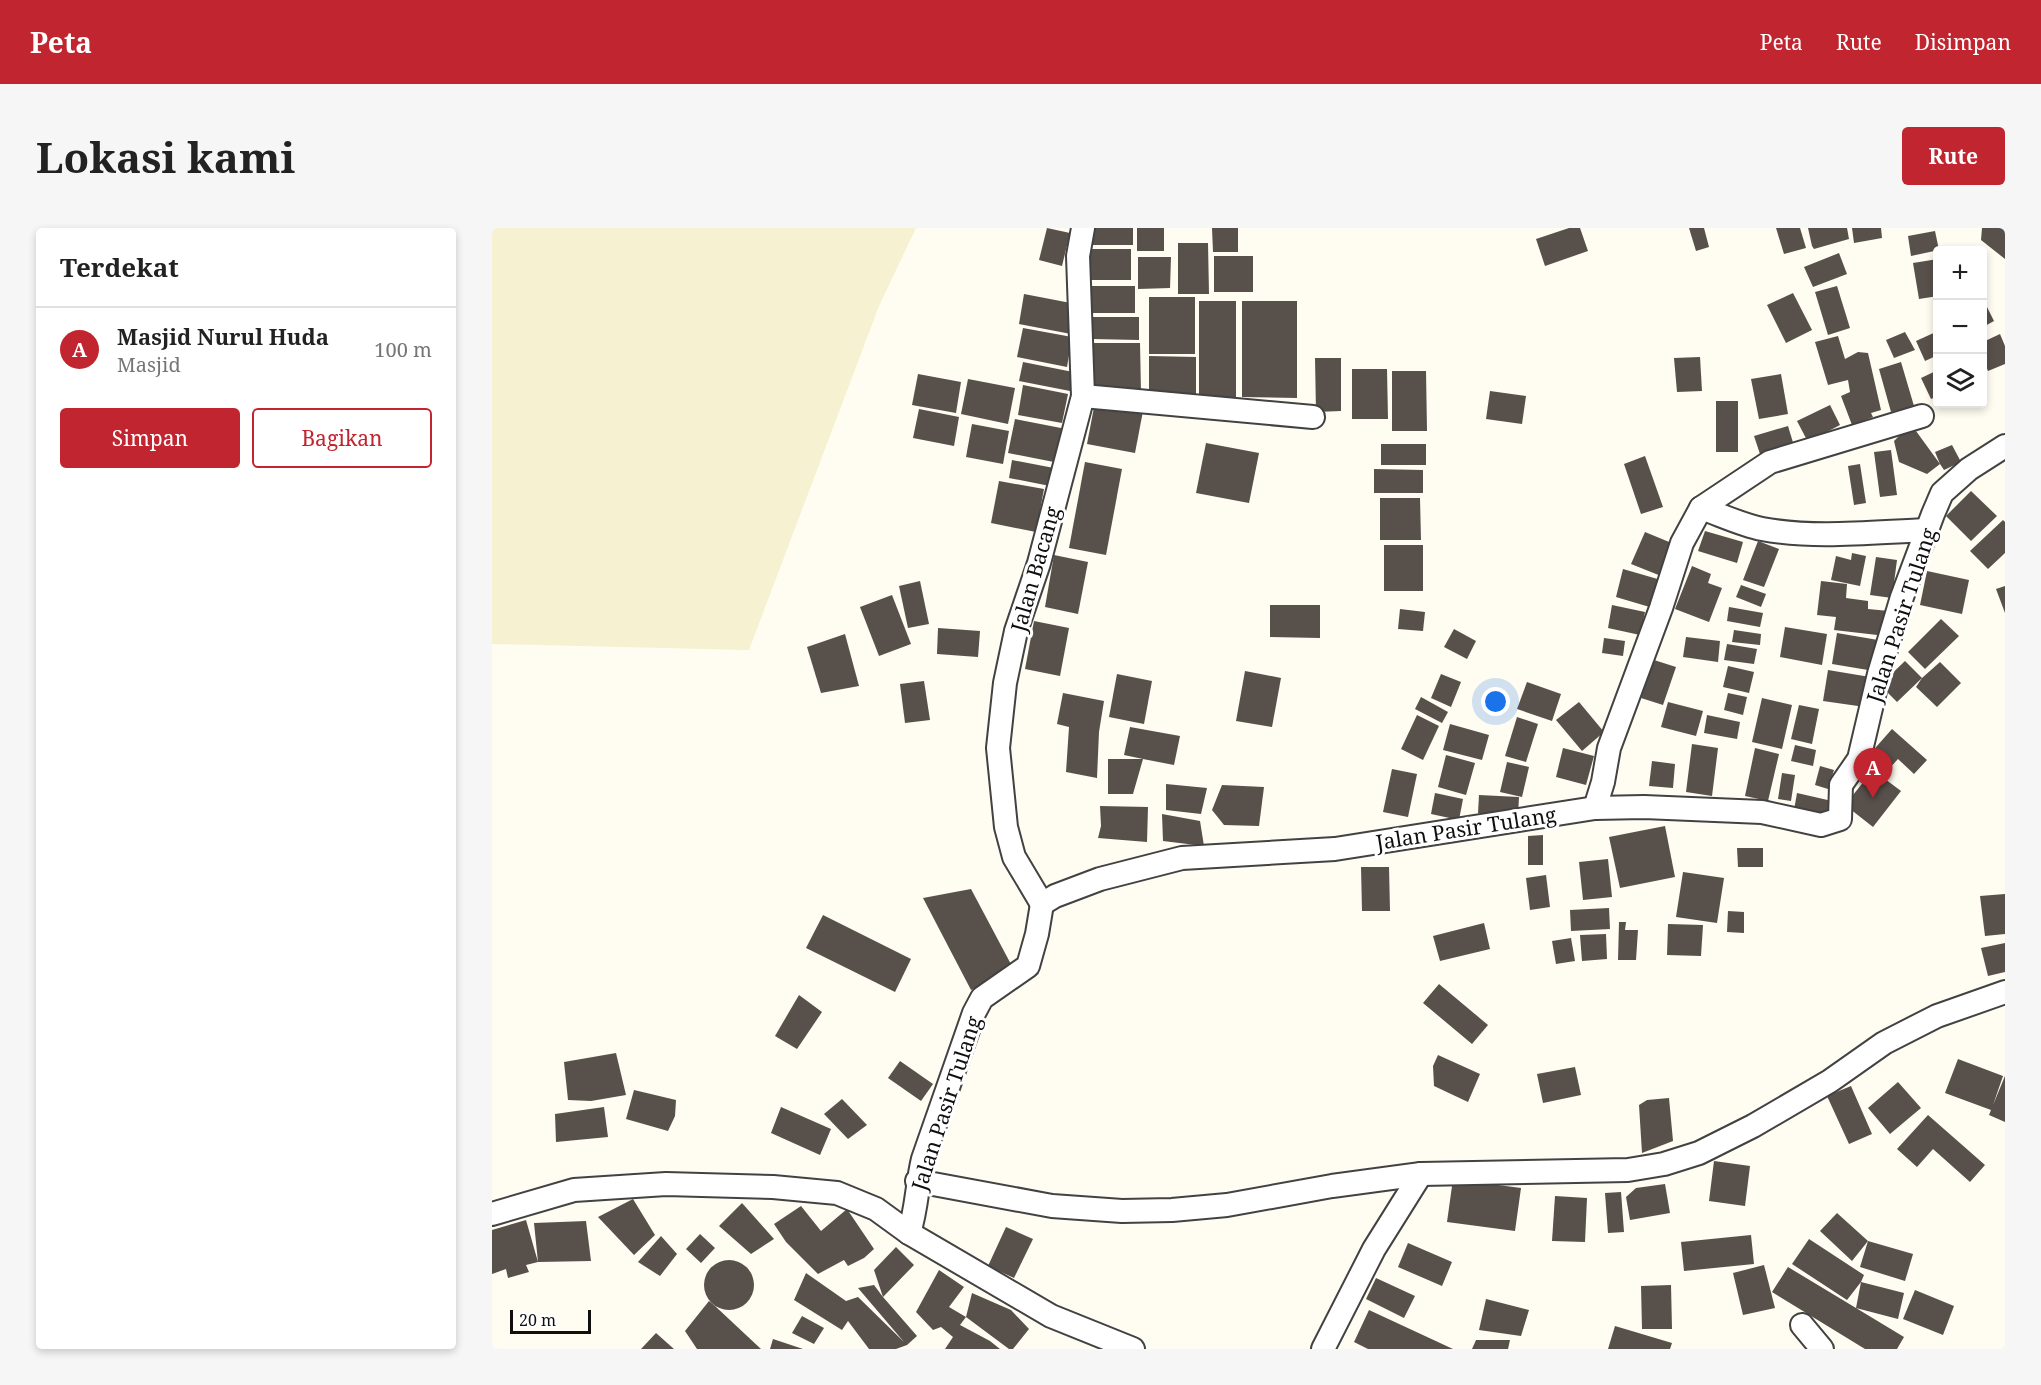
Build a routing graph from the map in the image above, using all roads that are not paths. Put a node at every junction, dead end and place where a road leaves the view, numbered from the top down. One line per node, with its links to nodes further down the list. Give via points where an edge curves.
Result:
1 (1083, 228): 2 (street, Jalan Bacang, via 1078,256)
2 (1083, 396): 4 (street); 9 (street, Jalan Bacang, via 1039,563 1016,632 999,723 1006,827 1014,857)
3 (1922, 416): 6 (street, via 1770,462)
4 (1313, 417)
5 (2005, 446): 7 (street, Jalan Pasir Tulang, via 1969,468 1942,493)
6 (1701, 508): 7 (street, via 1759,529 1780,532); 8 (street, via 1682,543 1609,747)
7 (1928, 530): 8 (street, Jalan Pasir Tulang, via 1892,630 1859,759 1840,785 1840,819 1821,825 1762,812)
8 (1595, 808): 9 (street, Jalan Pasir Tulang, via 1335,849 1182,858 1100,879)
9 (1042, 904): 12 (street, Jalan Pasir Tulang, via 1028,966 982,998 974,1013)
10 (2005, 992): 11 (street, via 1936,1016 1884,1043 1830,1081 1753,1126 1698,1153 1664,1164 1628,1170)
11 (1421, 1174): 12 (street, via 1227,1205 1122,1211 1052,1206); 17 (street, via 1374,1249)
12 (917, 1181): 14 (street, Jalan Pasir Tulang)
13 (492, 1214): 14 (street, via 574,1190 666,1184 773,1187 837,1193 876,1209)
14 (909, 1233): 16 (street, via 1051,1316)
15 (1802, 1325): 18 (street)
16 (1134, 1349)
17 (1323, 1349)
18 (1822, 1349)

